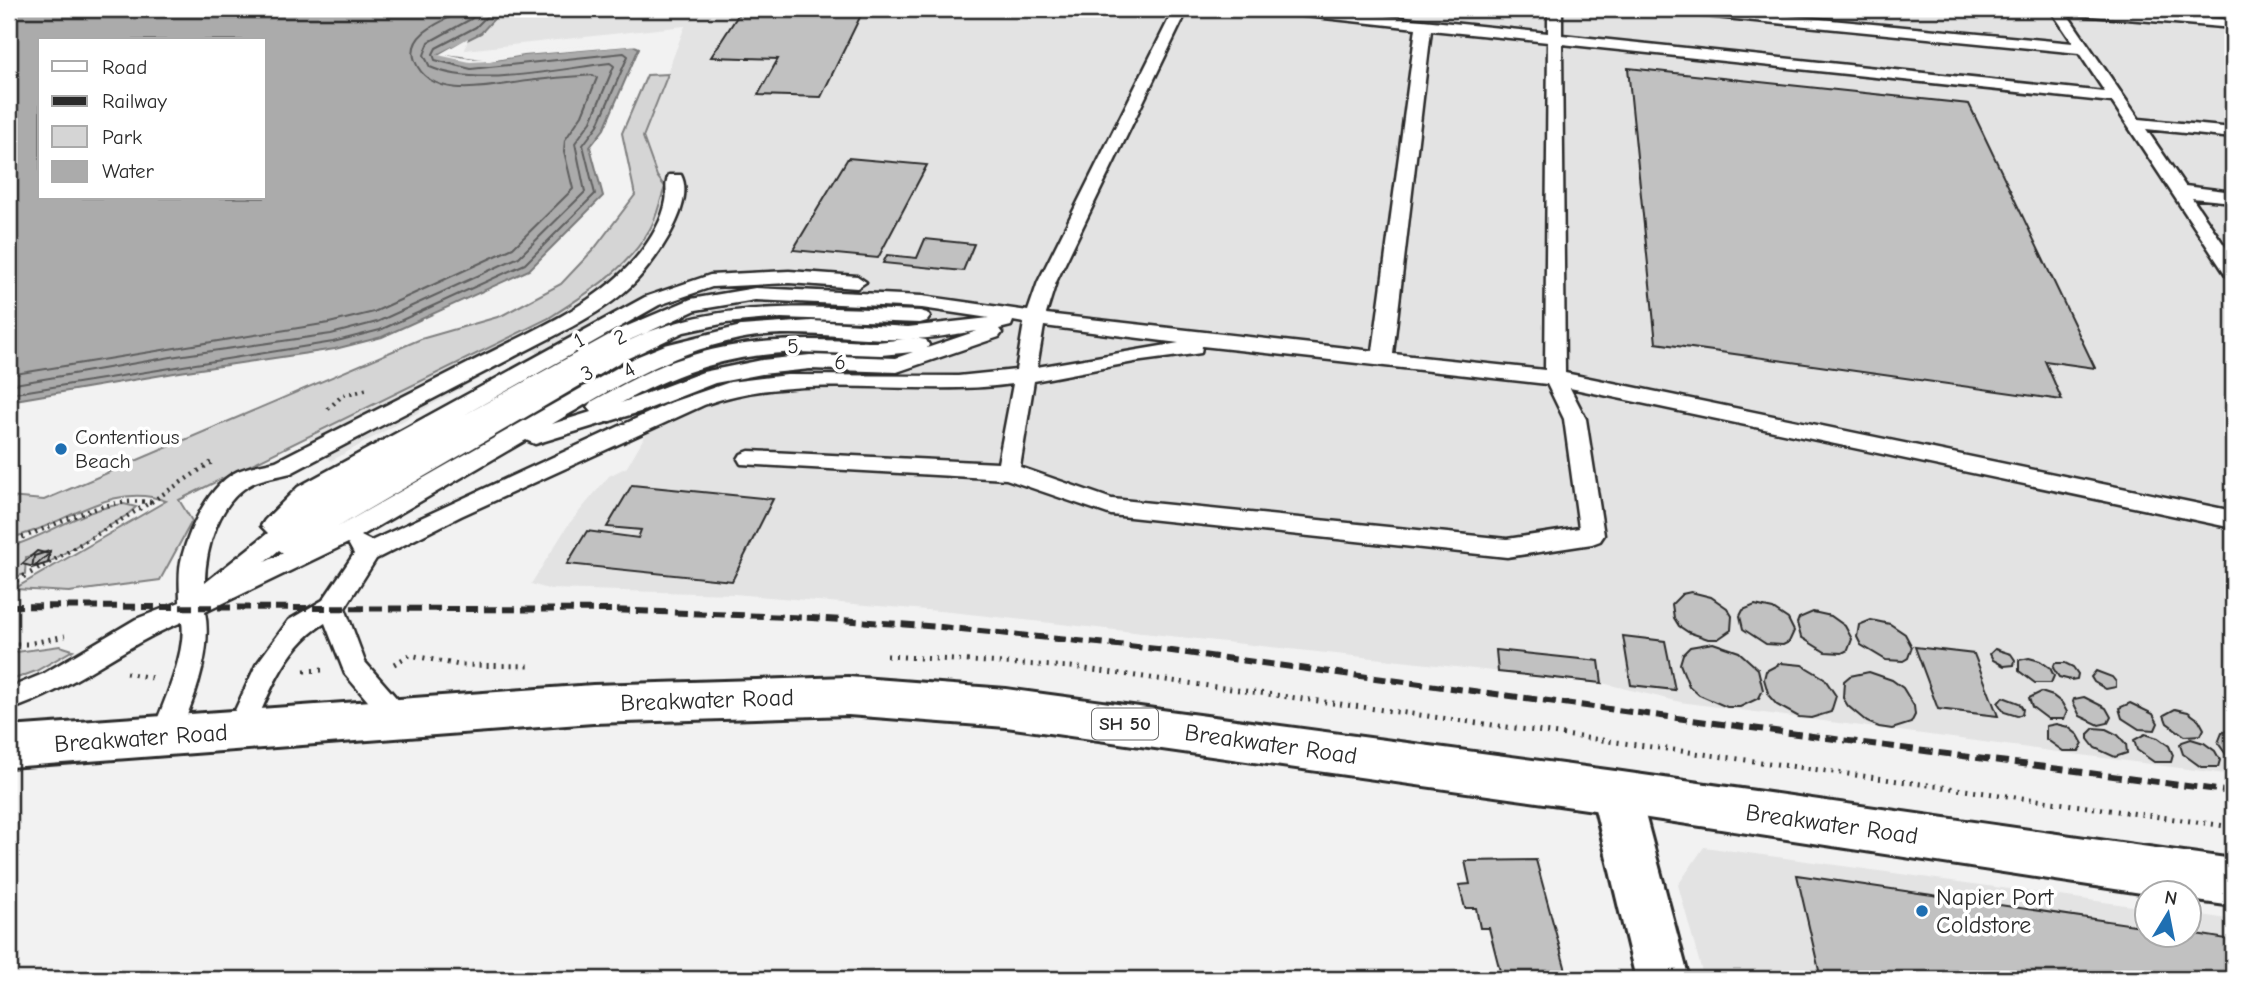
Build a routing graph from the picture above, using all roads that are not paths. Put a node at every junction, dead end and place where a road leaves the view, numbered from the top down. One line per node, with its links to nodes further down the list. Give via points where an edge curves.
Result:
1 (1181, 9): 17 (lane, via 1047,282)
2 (1278, 9): 6 (lane)
3 (1555, 9): 8 (lane)
4 (1674, 9): 9 (lane)
5 (2058, 9): 7 (lane); 9 (lane)
6 (1424, 24): 8 (lane); 19 (lane)
7 (2233, 24)
8 (1555, 39): 10 (lane); 21 (lane)
9 (2084, 50): 10 (lane)
10 (2117, 98): 11 (lane)
11 (2134, 123): 12 (lane); 14 (lane)
12 (2233, 133)
13 (675, 179): 24 (lane, via 675,201 666,225 624,283 522,344)
14 (2179, 191): 15 (lane); 16 (lane)
15 (2233, 197)
16 (2233, 271)
17 (1035, 319): 18 (lane); 20 (lane); 23 (lane, 6, via 897,365 810,362 710,377); 23 (lane, 4, via 908,333 812,327 741,332 706,340 643,362); 26 (lane, 3, via 818,311 696,322 633,348); 26 (lane, 1, via 927,289 789,277 710,281 652,300 621,317)
18 (1253, 345): 19 (lane); 20 (lane, via 1149,352)
19 (1382, 359): 21 (lane)
20 (1025, 375): 25 (lane); 28 (lane, via 958,383 826,380 729,389)
21 (1555, 378): 25 (lane, via 1575,419 1592,535 1507,548 1111,508); 27 (lane)
22 (749, 459): 25 (lane)
23 (468, 463): 26 (lane, 4)
24 (283, 467): 26 (lane); 29 (lane, via 246,477 217,504 193,559)
25 (1008, 471)
26 (326, 512): 28 (lane); 29 (lane, 4); 29 (lane)
27 (2233, 520)
28 (368, 553): 30 (lane)
29 (192, 607): 31 (lane, via 145,626 52,681); 34 (lane, via 196,630 186,677)
30 (332, 607): 32 (lane, via 354,667); 33 (lane, via 298,627 265,673)
31 (9, 699)
32 (398, 718): 33 (main road, Breakwater Road / SH 50); 36 (main road, Breakwater Road / SH 50, via 593,704 848,696 1006,708)
33 (237, 732): 34 (main road, Breakwater Road / SH 50)
34 (164, 737): 35 (main road, Breakwater Road / SH 50)
35 (9, 747)
36 (1615, 792): 37 (main road, Breakwater Road / SH 50); 38 (main road)
37 (2233, 883)
38 (1663, 979)

